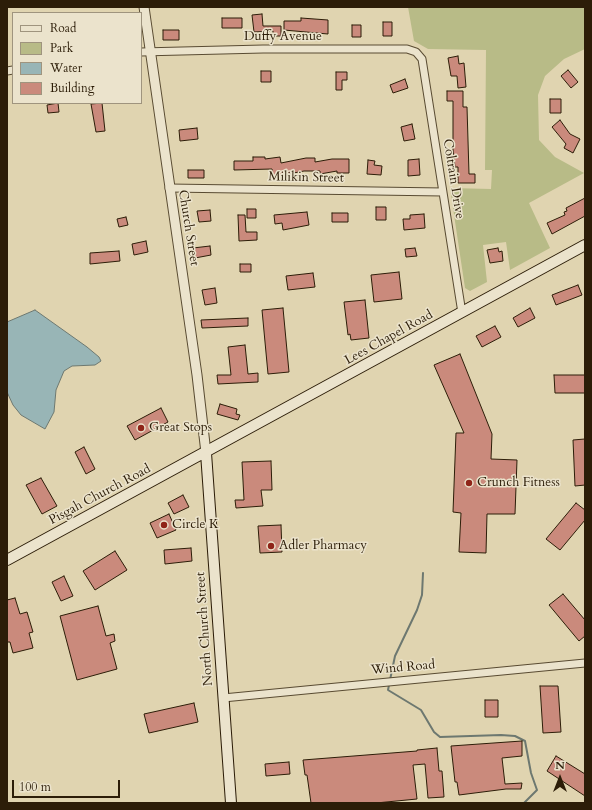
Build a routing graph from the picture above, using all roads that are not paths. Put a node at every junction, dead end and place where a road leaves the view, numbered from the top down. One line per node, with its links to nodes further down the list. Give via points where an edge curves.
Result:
1 (144, 7): 2 (street, Church Street)
2 (145, 51): 3 (street, Duffy Avenue, via 407,49); 4 (street, Church Street)
3 (416, 52): 5 (street, Coltrain Drive, via 422,59)
4 (169, 188): 5 (street, Milikin Street); 8 (street, Church Street)
5 (443, 192): 7 (street, Coltrain Drive)
6 (585, 245): 7 (main road, Lees Chapel Road)
7 (462, 312): 8 (main road, Lees Chapel Road)
8 (206, 453): 9 (main road, Pisgah Church Road); 11 (main road, North Church Street)
9 (7, 560)
10 (585, 663): 11 (street, Wind Road)
11 (223, 698): 12 (main road, North Church Street)
12 (231, 803)

